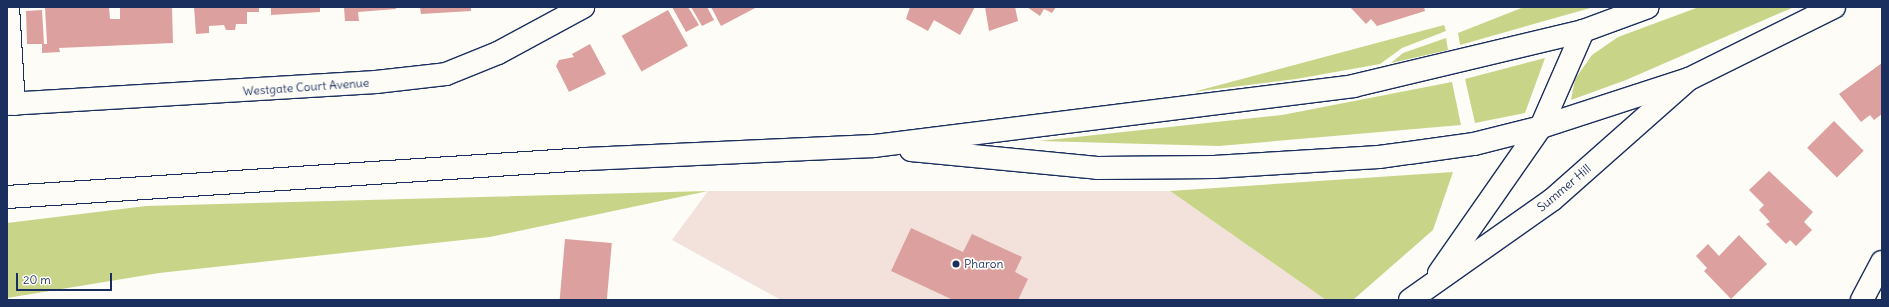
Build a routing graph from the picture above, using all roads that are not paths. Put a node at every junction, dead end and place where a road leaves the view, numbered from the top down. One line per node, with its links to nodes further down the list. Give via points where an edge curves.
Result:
1 (8, 7): 7 (main road, Westgate Court Avenue)
2 (583, 7): 7 (main road, Westgate Court Avenue, via 498,53 446,74 361,83)
3 (1648, 7): 5 (main road)
4 (1834, 7): 6 (main road)
5 (1583, 31): 8 (main road, Summer Hill); 9 (main road, via 1353,86)
6 (1689, 79): 8 (main road); 12 (main road, Summer Hill, via 1552,200)
7 (10, 104)
8 (1541, 127): 9 (main road, via 1474,144 1379,156 1214,167 1097,168); 12 (main road, Summer Hill)
9 (874, 146): 10 (main road, via 586,159)
10 (7, 197)
11 (1882, 262): 14 (main road)
12 (1430, 285): 13 (main road, Summer Hill)
13 (1410, 300)
14 (1862, 300)

